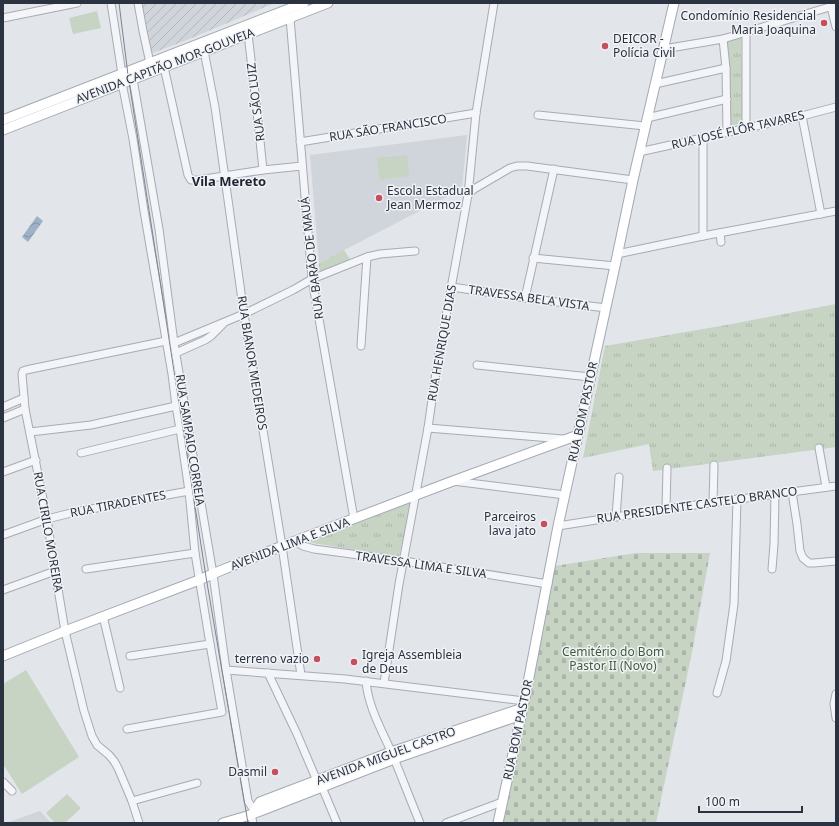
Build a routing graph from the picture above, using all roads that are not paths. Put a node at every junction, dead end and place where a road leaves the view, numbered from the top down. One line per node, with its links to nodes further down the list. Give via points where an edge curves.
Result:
1 (77, 3): 9 (street)
2 (111, 3): 21 (street)
3 (138, 3): 18 (street)
4 (304, 3): 16 (main road, AVENIDA CAPITÃO MOR-GOUVEIA)
5 (328, 3): 10 (main road, AVENIDA CAPITÃO MOR-GOUVEIA)
6 (494, 3): 27 (street, RUA HENRIQUE DIAS)
7 (674, 3): 15 (main road, RUA BOM PASTOR)
8 (833, 6): 11 (street); 12 (street)
9 (3, 18)
10 (290, 18): 13 (main road, AVENIDA CAPITÃO MOR-GOUVEIA); 36 (street, RUA BARÃO DE MAUÁ)
11 (836, 27)
12 (746, 32): 14 (street); 32 (street)
13 (248, 34): 17 (main road, AVENIDA CAPITÃO MOR-GOUVEIA); 40 (street, RUA SÃO LUIZ)
14 (723, 39): 15 (street); 20 (street)
15 (664, 49): 24 (main road, RUA BOM PASTOR)
16 (193, 51): 17 (main road, AVENIDA CAPITÃO MOR-GOUVEIA); 18 (main road, AVENIDA CAPITÃO MOR-GOUVEIA); 19 (main road, AVENIDA CAPITÃO MOR-GOUVEIA)
17 (204, 51): 41 (street, RUA BIANOR MEDEIROS)
18 (150, 63): 21 (main road, AVENIDA CAPITÃO MOR-GOUVEIA)
19 (164, 67): 22 (main road, AVENIDA CAPITÃO MOR-GOUVEIA); 41 (street, via 190,179)
20 (726, 68): 24 (street); 25 (street)
21 (122, 74): 30 (main road, AVENIDA CAPITÃO MOR-GOUVEIA)
22 (133, 79): 23 (main road, AVENIDA CAPITÃO MOR-GOUVEIA); 61 (street, RUA SAMPAIO CORREIA, via 159,229)
23 (122, 83): 33 (main road, AVENIDA CAPITÃO MOR-GOUVEIA); 60 (street, RUA SAMPAIO CORREIA)
24 (655, 84): 31 (main road, RUA BOM PASTOR)
25 (727, 99): 31 (street); 34 (street)
26 (836, 107): 29 (street, RUA JOSÉ FLÔR TAVARES)
27 (476, 114): 36 (street, RUA SÃO FRANCISCO); 43 (street, RUA HENRIQUE DIAS)
28 (538, 115): 31 (street)
29 (802, 116): 32 (street, RUA JOSÉ FLÔR TAVARES); 45 (street)
30 (3, 120)
31 (646, 122): 37 (main road, RUA BOM PASTOR)
32 (746, 128): 34 (street, RUA JOSÉ FLÔR TAVARES)
33 (3, 130)
34 (727, 132): 35 (street, RUA JOSÉ FLÔR TAVARES)
35 (703, 138): 37 (street, RUA JOSÉ FLÔR TAVARES); 47 (street)
36 (300, 142): 38 (street, RUA BARÃO DE MAUÁ)
37 (639, 152): 42 (main road, RUA BOM PASTOR)
38 (302, 166): 40 (street); 54 (street, RUA BARÃO DE MAUÁ)
39 (554, 169): 42 (street); 43 (street, via 527,166 510,168); 52 (street)
40 (263, 170): 41 (street)
41 (224, 176): 58 (street, RUA BIANOR MEDEIROS)
42 (633, 180): 50 (main road, RUA BOM PASTOR)
43 (468, 195): 55 (street, RUA HENRIQUE DIAS)
44 (836, 211): 45 (street)
45 (821, 214): 46 (street)
46 (720, 233): 47 (street); 48 (street)
47 (703, 236): 50 (street)
48 (721, 242)
49 (415, 251): 51 (street)
50 (617, 254): 53 (main road, RUA BOM PASTOR)
51 (367, 257): 54 (street); 62 (street)
52 (533, 258): 53 (street); 56 (street)
53 (615, 266): 57 (main road, RUA BOM PASTOR)
54 (312, 279): 58 (street); 96 (street, RUA BARÃO DE MAUÁ)
55 (452, 288): 56 (street, TRAVESSA BELA VISTA); 71 (street, RUA HENRIQUE DIAS)
56 (525, 298): 57 (street, TRAVESSA BELA VISTA)
57 (606, 308): 65 (main road, RUA BOM PASTOR)
58 (244, 314): 59 (street); 100 (street, RUA BIANOR MEDEIROS)
59 (226, 322): 61 (street); 63 (street, via 205,340)
60 (166, 341): 66 (street, RUA CIRILO MOREIRA, via 23,371); 67 (street, RUA SAMPAIO CORREIA)
61 (174, 343): 63 (street, RUA SAMPAIO CORREIA)
62 (361, 346)
63 (176, 353): 107 (street, RUA SAMPAIO CORREIA)
64 (477, 365): 65 (street)
65 (590, 377): 74 (main road, RUA BOM PASTOR)
66 (24, 398): 68 (street); 69 (street, RUA CIRILO MOREIRA)
67 (176, 406): 72 (street, RUA SAMPAIO CORREIA); 73 (street, via 91,425)
68 (3, 407)
69 (25, 409): 70 (street); 73 (street, RUA CIRILO MOREIRA)
70 (3, 418)
71 (428, 428): 75 (street); 90 (street, RUA HENRIQUE DIAS)
72 (180, 429): 77 (street); 86 (street, RUA SAMPAIO CORREIA)
73 (30, 432): 78 (street, RUA CIRILO MOREIRA)
74 (578, 435): 75 (main road, AVENIDA LIMA E SILVA); 89 (main road, RUA BOM PASTOR)
75 (565, 439): 83 (main road, AVENIDA LIMA E SILVA)
76 (819, 448): 85 (street)
77 (81, 453)
78 (36, 460): 81 (street); 95 (street, RUA CIRILO MOREIRA)
79 (714, 465): 92 (street)
80 (667, 468): 93 (street)
81 (3, 472)
82 (619, 477): 94 (street)
83 (453, 481): 89 (street); 90 (main road, AVENIDA LIMA E SILVA)
84 (836, 486): 85 (street, RUA PRESIDENTE CASTELO BRANCO)
85 (826, 487): 87 (street, RUA PRESIDENTE CASTELO BRANCO)
86 (189, 491): 95 (street, RUA TIRADENTES); 101 (street, RUA SAMPAIO CORREIA)
87 (792, 492): 88 (street, RUA PRESIDENTE CASTELO BRANCO); 102 (street, via 803,558 809,563)
88 (775, 494): 91 (street, RUA PRESIDENTE CASTELO BRANCO); 105 (street)
89 (565, 495): 97 (main road, RUA BOM PASTOR)
90 (415, 496): 96 (main road, AVENIDA LIMA E SILVA); 103 (street, RUA HENRIQUE DIAS)
91 (737, 499): 92 (street, RUA PRESIDENTE CASTELO BRANCO); 122 (street, via 734,604 726,661)
92 (713, 503): 93 (street, RUA PRESIDENTE CASTELO BRANCO)
93 (666, 509): 94 (street, RUA PRESIDENTE CASTELO BRANCO)
94 (616, 517): 97 (street, RUA PRESIDENTE CASTELO BRANCO)
95 (47, 519): 98 (street, RUA TIRADENTES); 106 (street, RUA CIRILO MOREIRA)
96 (354, 519): 99 (main road, AVENIDA LIMA E SILVA)
97 (558, 526): 109 (main road, RUA BOM PASTOR)
98 (3, 535)
99 (295, 541): 100 (main road, AVENIDA LIMA E SILVA); 103 (street, TRAVESSA LIMA E SILVA, via 314,549)
100 (282, 546): 107 (main road, AVENIDA LIMA E SILVA); 118 (street, RUA BIANOR MEDEIROS)
101 (194, 553): 104 (street); 108 (street, RUA SAMPAIO CORREIA)
102 (836, 560)
103 (404, 561): 109 (street, TRAVESSA LIMA E SILVA); 120 (street, RUA HENRIQUE DIAS)
104 (86, 569)
105 (772, 569)
106 (55, 571): 110 (street); 112 (street, RUA CIRILO MOREIRA)
107 (213, 574): 108 (main road, AVENIDA LIMA E SILVA); 116 (street, RUA SAMPAIO CORREIA)
108 (199, 580): 111 (main road, AVENIDA LIMA E SILVA); 113 (street, RUA SAMPAIO CORREIA)
109 (548, 584): 124 (main road, RUA BOM PASTOR)
110 (3, 590)
111 (104, 616): 112 (main road, AVENIDA LIMA E SILVA); 121 (street)
112 (65, 631): 114 (main road, AVENIDA LIMA E SILVA); 132 (street, RUA CIRILO MOREIRA, via 92,736 97,745 114,761)
113 (210, 644): 115 (street); 126 (street, RUA SAMPAIO CORREIA, via 222,712)
114 (3, 656)
115 (130, 656)
116 (226, 670): 117 (street); 133 (street, RUA SAMPAIO CORREIA)
117 (268, 673): 118 (street); 130 (street)
118 (300, 675): 119 (street)
119 (366, 681): 120 (street); 127 (street, via 374,715)
120 (384, 683): 124 (street)
121 (120, 688)
122 (718, 693)
123 (836, 694): 125 (street)
124 (523, 708): 127 (main road, AVENIDA MIGUEL CASTRO); 134 (main road, RUA BOM PASTOR)
125 (836, 718)
126 (128, 729)
127 (392, 756): 130 (main road, AVENIDA MIGUEL CASTRO); 140 (street)
128 (3, 782): 131 (street)
129 (197, 783): 132 (street)
130 (320, 784): 135 (main road, AVENIDA MIGUEL CASTRO); 139 (street)
131 (12, 791)
132 (132, 801): 137 (street, RUA CIRILO MOREIRA)
133 (248, 801): 135 (street); 136 (street, RUA SAMPAIO CORREIA)
134 (502, 802): 141 (street); 142 (main road, RUA BOM PASTOR)
135 (265, 803): 136 (main road, via 258,805)
136 (253, 816): 138 (main road)
137 (139, 823)
138 (222, 823)
139 (337, 823)
140 (420, 823)
141 (446, 823)
142 (498, 823)

